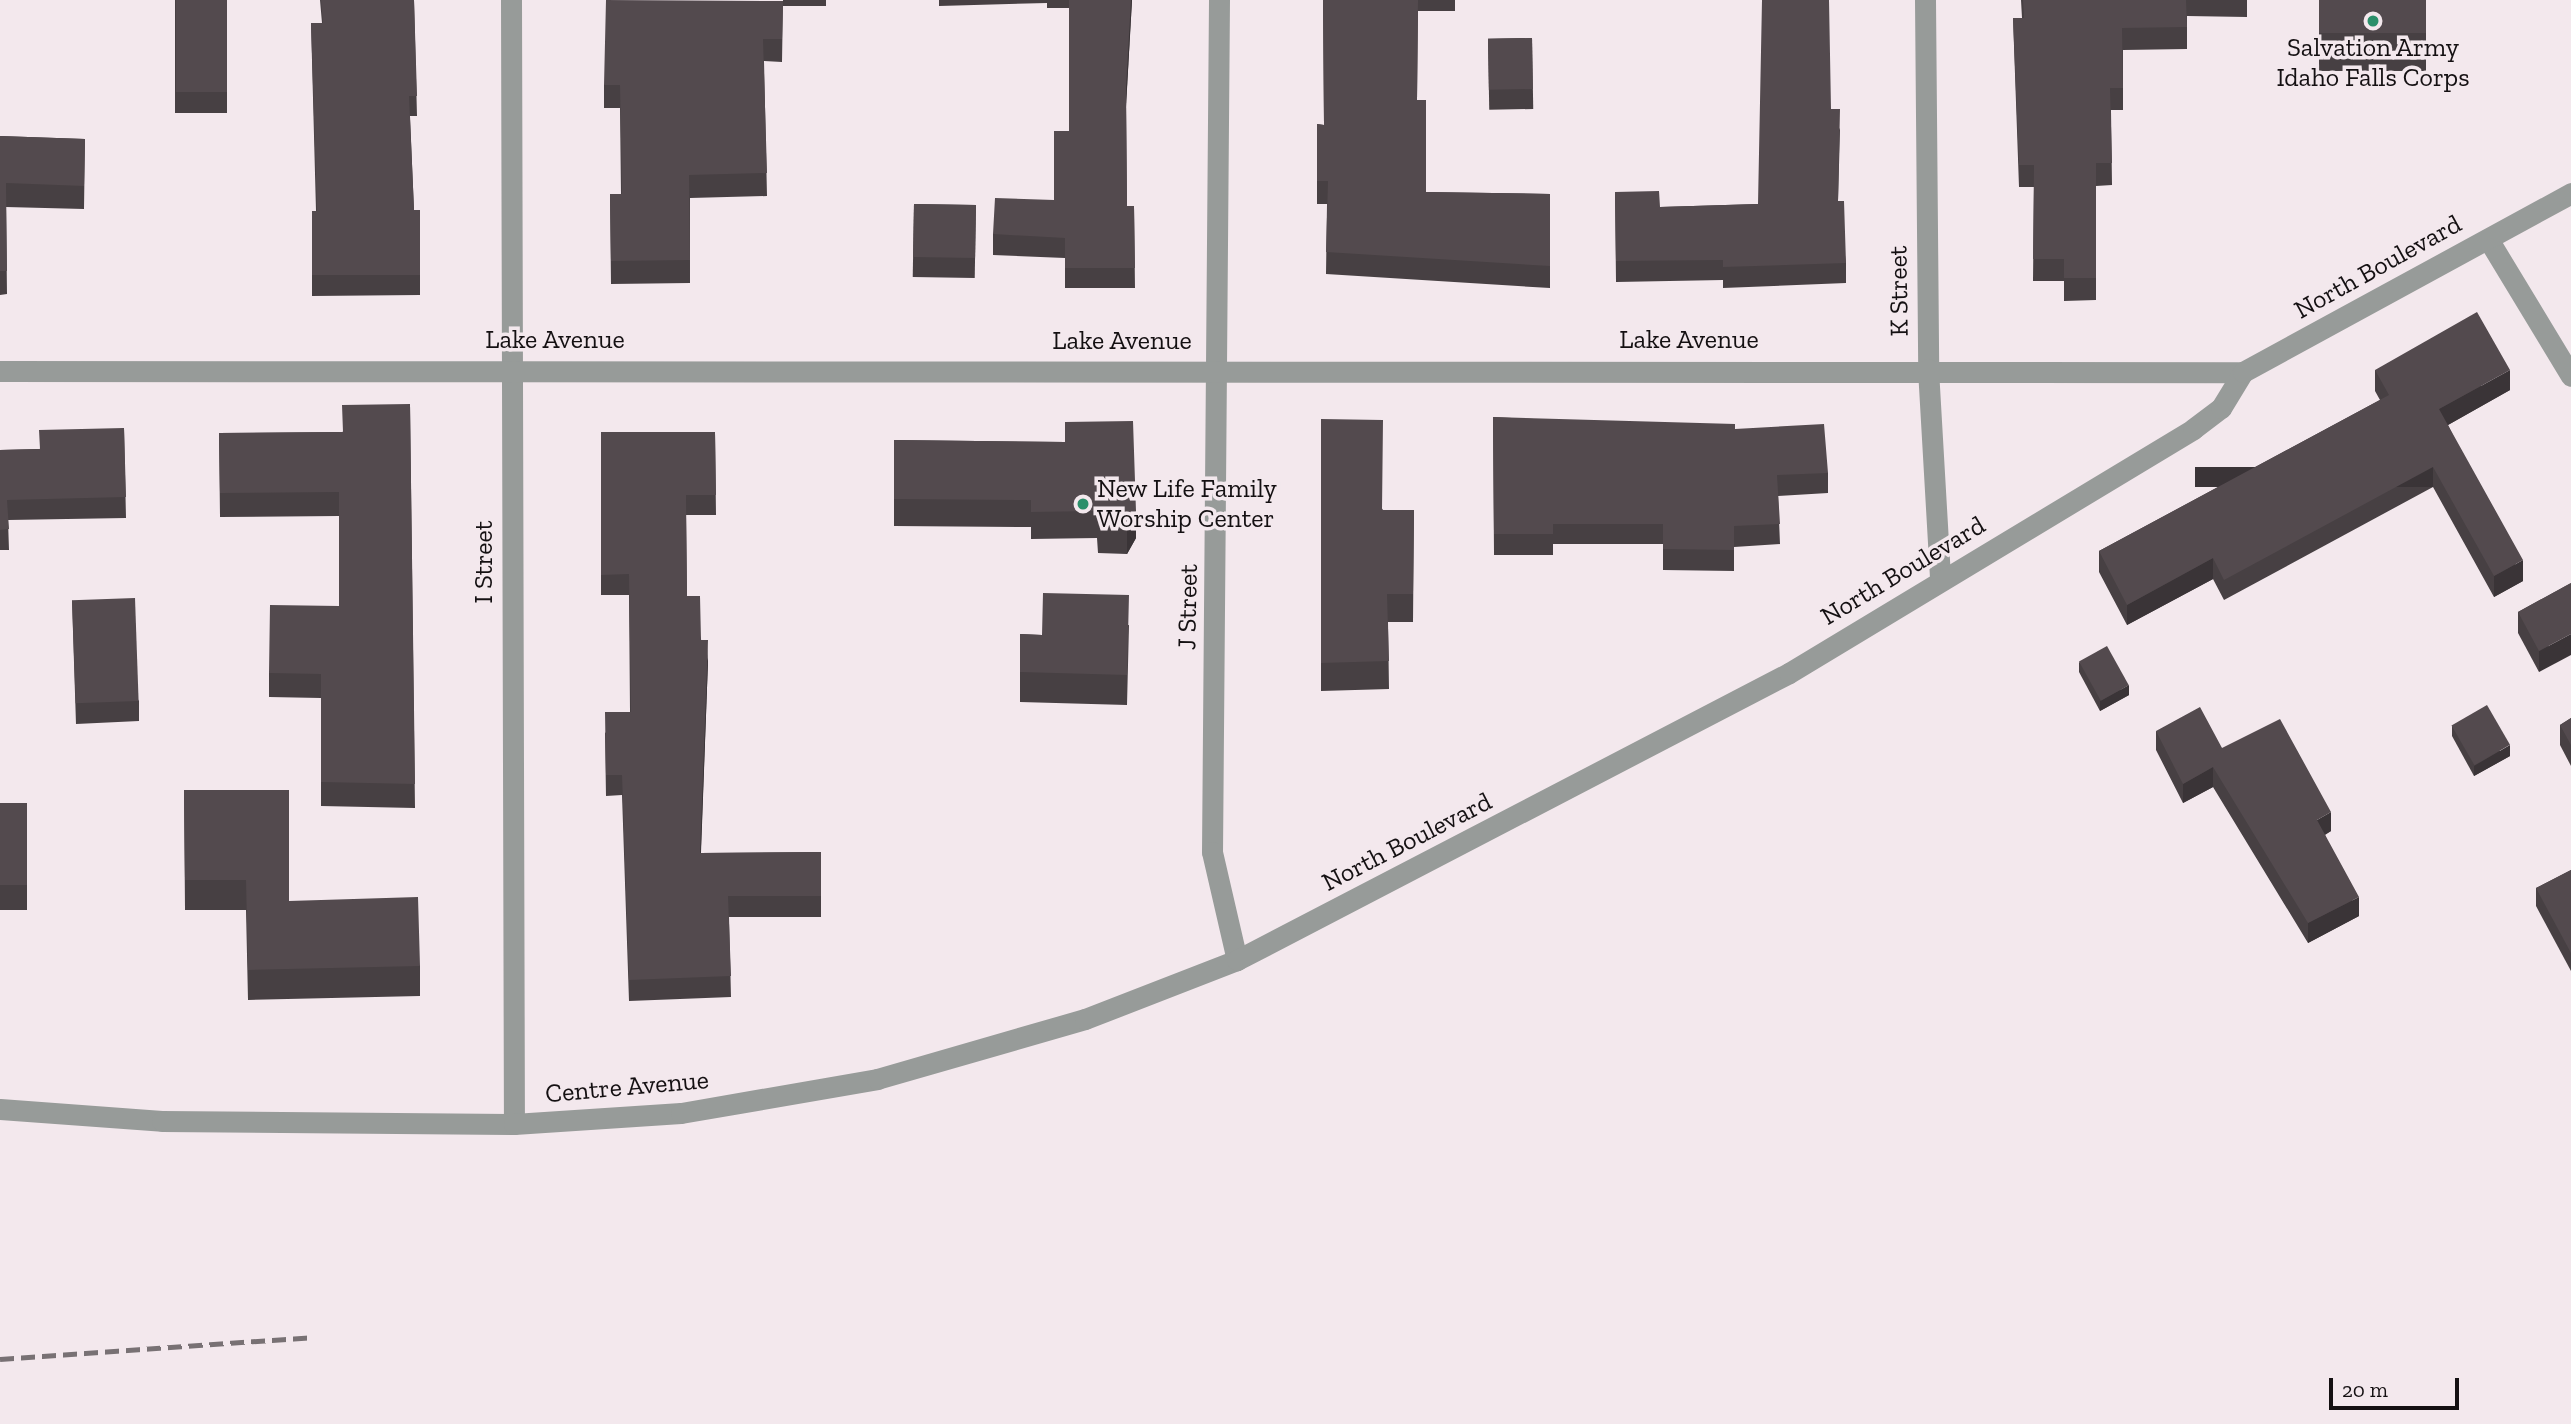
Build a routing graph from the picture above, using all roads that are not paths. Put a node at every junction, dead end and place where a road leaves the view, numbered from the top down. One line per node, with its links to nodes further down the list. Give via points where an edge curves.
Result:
1 (511, 0): 6 (street, I Street)
2 (1219, 0): 7 (street, J Street)
3 (1925, 0): 8 (street, K Street)
4 (2571, 193): 5 (street, North Boulevard)
5 (2488, 239): 10 (street, North Boulevard); 11 (street)
6 (512, 368): 7 (street, Lake Avenue); 9 (street, Lake Avenue); 15 (street, I Street)
7 (1220, 369): 8 (street, Lake Avenue); 13 (street, J Street, via 1212,852)
8 (1928, 369): 10 (street, Lake Avenue); 12 (street, K Street)
9 (0, 371)
10 (2243, 372): 12 (street, North Boulevard, via 2221,408 2193,429)
11 (2571, 376)
12 (1940, 580): 13 (street, North Boulevard, via 1789,673)
13 (1237, 961): 15 (street, Centre Avenue, via 1085,1019 877,1079 681,1113)
14 (0, 1110): 15 (street, Centre Avenue, via 162,1121)
15 (514, 1124)

